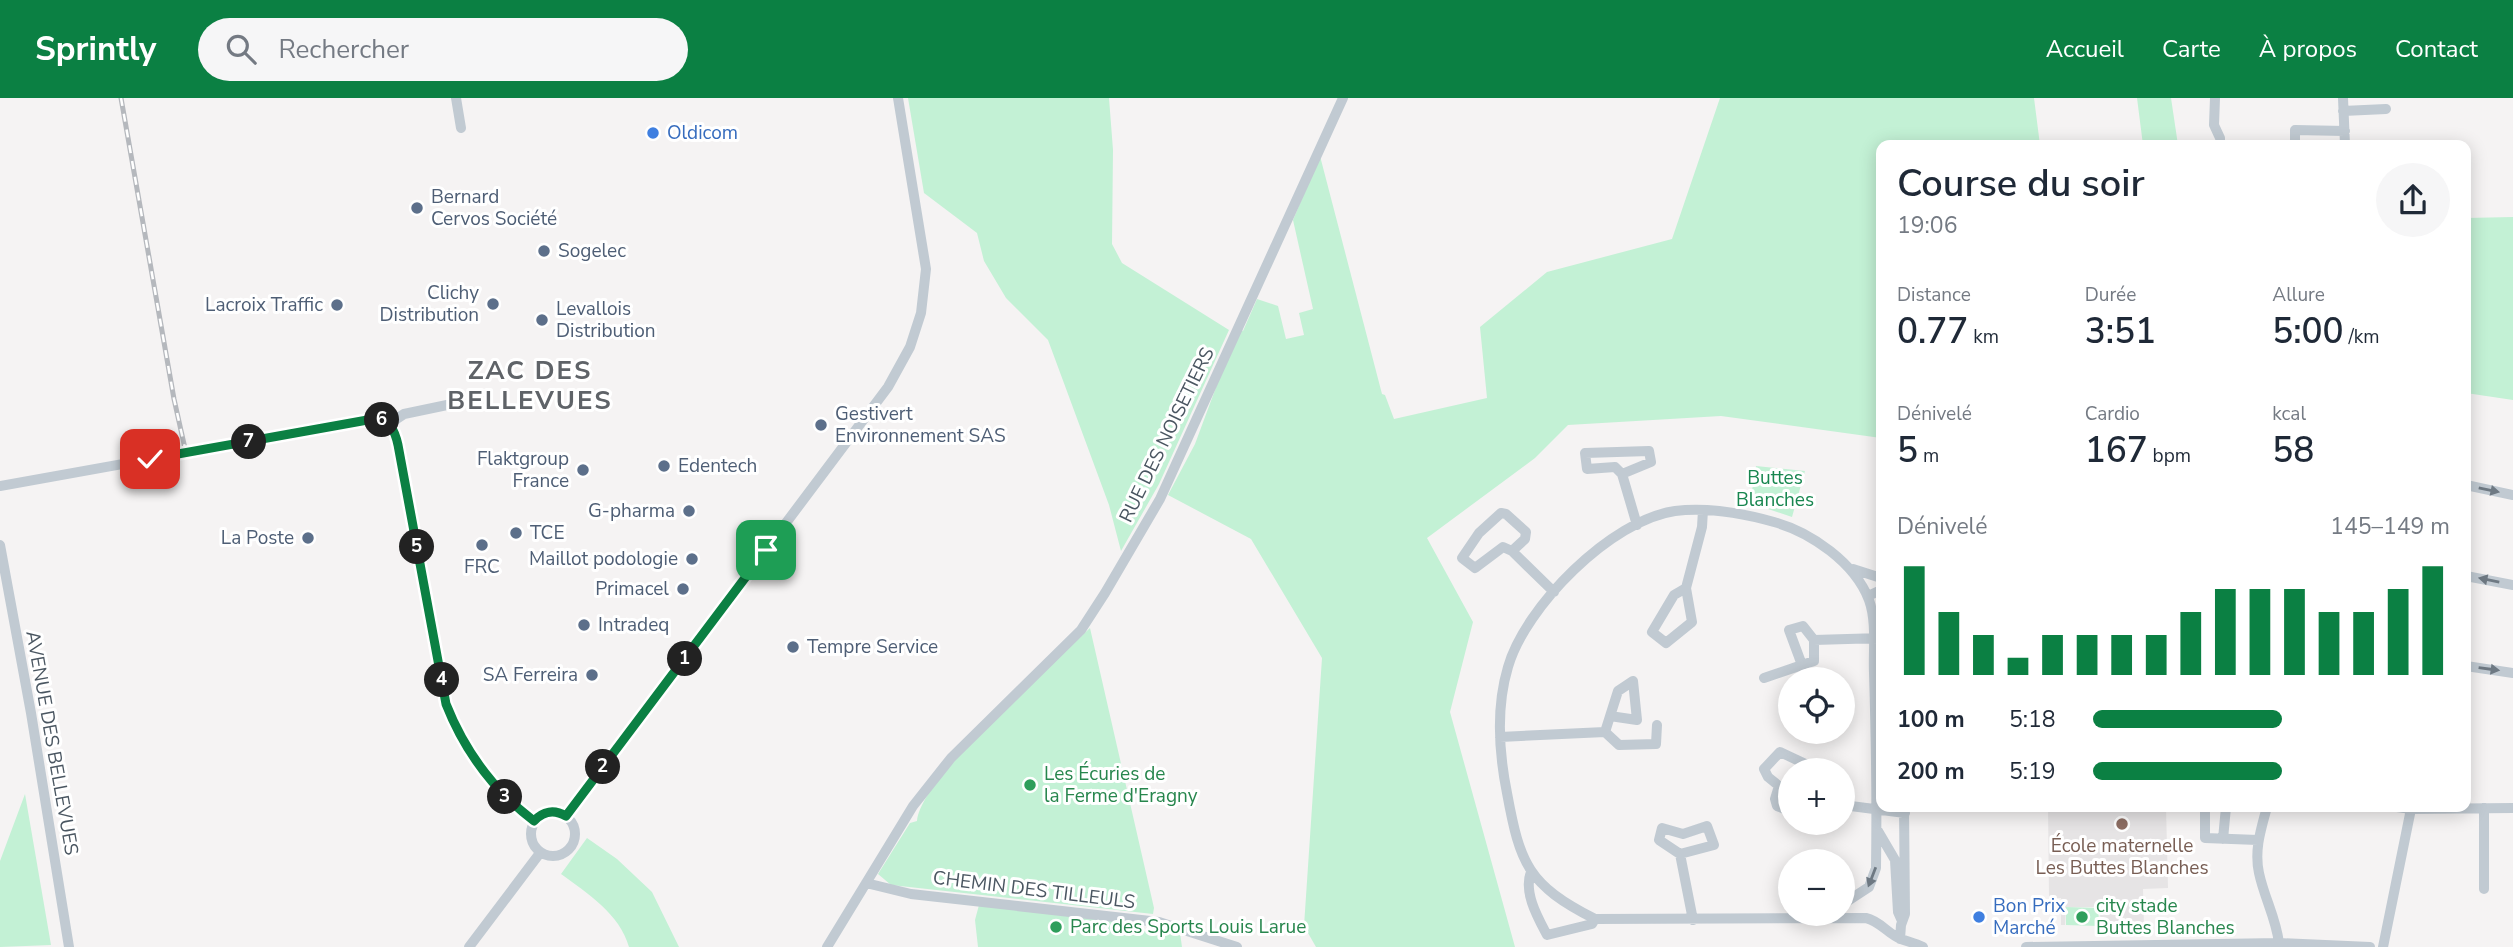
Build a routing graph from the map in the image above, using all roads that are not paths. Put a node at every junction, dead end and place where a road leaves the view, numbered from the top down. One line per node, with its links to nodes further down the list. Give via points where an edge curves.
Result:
1 (456, 98): 8 (street)
2 (898, 98): 58 (street, via 926,269 921,313 910,347 888,387)
3 (1343, 98): 66 (street, RUE DES NOISETIERS, via 1160,499 1105,593 1081,630 951,758 913,806)
4 (2215, 98): 10 (street, via 2214,125)
5 (2343, 98): 7 (street)
6 (2386, 109): 7 (street)
7 (2343, 111): 9 (street)
8 (461, 128)
9 (2345, 131): 11 (street, via 2295,130); 12 (street)
10 (2220, 140)
11 (2295, 140)
12 (2344, 140)
13 (447, 405): 14 (street, via 404,414)
14 (389, 424): 16 (street, via 373,419); 59 (street, via 398,445 446,704 475,762 500,792)
15 (1622, 474): 15 (street, via 1651,462 1649,451 1584,453 1587,469 1615,467); 20 (street)
16 (0, 486)
17 (2471, 486): 18 (street, one-way to 18)
18 (2513, 495)
19 (1703, 510): 20 (street, via 1674,511); 23 (street, via 1786,525); 27 (street)
20 (1637, 525): 28 (street, via 1588,556)
21 (0, 545): 76 (street, AVENUE DES BELLEVUES)
22 (1512, 551): 22 (street, via 1503,547 1475,568 1462,558 1479,533 1501,513 1526,532); 28 (street)
23 (1853, 569): 24 (street); 30 (street)
24 (1876, 576)
25 (2471, 577): 26 (street, one-way to 25)
26 (2513, 584)
27 (1686, 588): 27 (street, via 1692,622 1666,643 1652,632 1674,595)
28 (1554, 592): 41 (street, via 1536,612 1508,666)
29 (1876, 592): 30 (street)
30 (1868, 596): 31 (street)
31 (1876, 632)
32 (1876, 638): 33 (street)
33 (1814, 640): 34 (street, via 1814,661); 34 (street, via 1802,626 1789,630)
34 (1801, 665): 37 (street)
35 (2471, 667): 36 (street, one-way to 36)
36 (2513, 673)
37 (1764, 677)
38 (1610, 716): 40 (street)
39 (1657, 725): 40 (street, via 1656,744 1619,746)
40 (1605, 732): 41 (street)
41 (1500, 737): 65 (street, via 1514,831)
42 (1793, 758): 43 (street, via 1780,752 1764,769)
43 (1778, 785)
44 (1778, 789): 45 (street)
45 (1777, 792): 46 (street)
46 (1778, 806)
47 (1855, 807): 51 (street)
48 (2471, 808): 49 (street)
49 (2484, 808): 50 (street); 67 (street)
50 (2513, 808)
51 (1876, 810)
52 (1876, 812): 60 (street)
53 (1905, 812): 73 (street)
54 (2205, 812): 61 (street, via 2205,838)
55 (2226, 812): 61 (street)
56 (2266, 812): 62 (street)
57 (2410, 812): 83 (street)
58 (566, 816): 59 (street, via 549,812); 63 (street, via 575,834 570,848 556,856)
59 (534, 821): 63 (street, via 531,836)
60 (1877, 830): 68 (street, one-way to 68, via 1876,868 1869,887); 73 (street, via 1895,860)
61 (2223, 839): 62 (street)
62 (2258, 839): 75 (street, via 2259,874)
63 (540, 852): 77 (street)
64 (1680, 854): 64 (street, via 1659,840 1662,828 1683,834 1707,826 1714,845); 72 (street)
65 (1531, 873): 71 (street, via 1566,904); 71 (street, via 1530,894 1547,935 1592,924)
66 (866, 883): 78 (street, RUE DES NOISETIERS); 79 (street, CHEMIN DES TILLEULS, via 911,894 1159,922)
67 (2484, 889)
68 (1855, 896)
69 (1778, 917): 72 (street)
70 (1855, 918): 74 (street, via 1875,920)
71 (1595, 919): 72 (street)
72 (1693, 920)
73 (1902, 921): 74 (street)
74 (1900, 939): 80 (street)
75 (2279, 943): 81 (street); 82 (street)
76 (69, 947)
77 (469, 947)
78 (827, 947)
79 (1237, 947)
80 (1923, 947)
81 (2026, 947)
82 (2370, 947)
83 (2383, 947)

